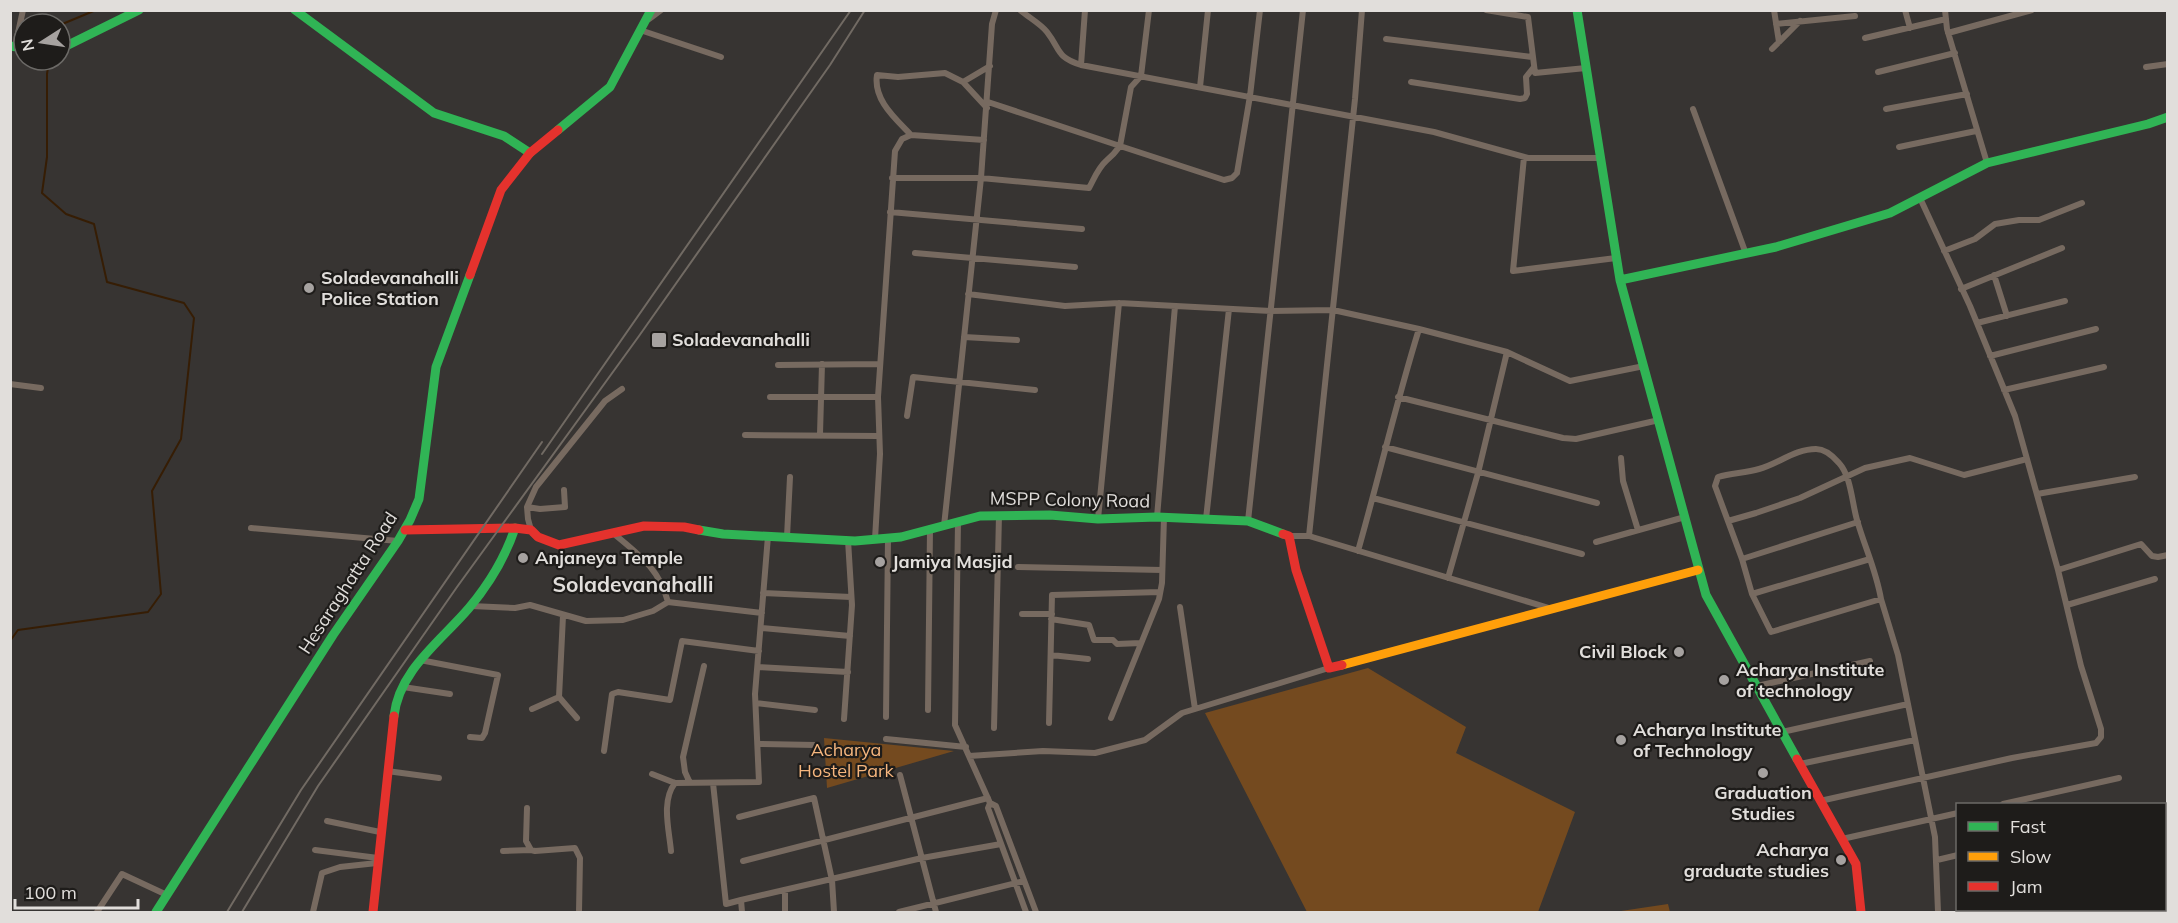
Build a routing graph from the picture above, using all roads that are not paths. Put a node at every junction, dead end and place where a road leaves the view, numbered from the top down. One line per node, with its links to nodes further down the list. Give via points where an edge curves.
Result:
1 (139, 10): 30 (street)
2 (295, 10): 59 (street, via 434,113 504,136)
3 (651, 10): 21 (street, Hesaraghatta Road)
4 (661, 10): 21 (street)
5 (996, 10): 37 (street)
6 (1020, 10): 36 (street, via 1046,30 1061,55)
7 (1085, 10): 36 (street)
8 (1149, 10): 42 (street)
9 (1208, 10): 45 (street)
10 (1260, 10): 47 (street)
11 (1303, 10): 48 (street)
12 (1362, 10): 52 (street)
13 (1486, 10): 34 (street, via 1528,16)
14 (1577, 10): 40 (street)
15 (1774, 10): 23 (street)
16 (1905, 10): 24 (street)
17 (1945, 10): 20 (street)
18 (2032, 10): 26 (street)
19 (1856, 16): 22 (street)
20 (1946, 20): 24 (street); 26 (street)
21 (647, 21): 25 (street, Hesaraghatta Road)
22 (1801, 21): 23 (street); 29 (street)
23 (1776, 24): 29 (street)
24 (1910, 28): 27 (street)
25 (640, 30): 33 (street); 59 (street, Hesaraghatta Road, via 610,87)
26 (1948, 33): 32 (street)
27 (1865, 38)
28 (1386, 39): 34 (street)
29 (1779, 42): 31 (street)
30 (72, 43)
31 (1772, 50)
32 (1955, 53): 41 (street); 46 (street)
33 (721, 57)
34 (1533, 57): 38 (street)
35 (2168, 64): 39 (street)
36 (1081, 65): 42 (street)
37 (990, 66): 43 (street); 49 (street)
38 (1534, 67): 40 (street, via 1535,73); 44 (street, via 1526,77 1525,98 1520,99)
39 (2146, 67)
40 (1586, 68): 61 (street)
41 (1878, 72)
42 (1141, 76): 45 (street); 57 (street, via 1131,87)
43 (963, 82): 49 (street); 55 (street, via 945,73 876,75 882,102)
44 (1411, 82)
45 (1200, 87): 47 (street)
46 (1967, 94): 51 (street); 54 (street)
47 (1250, 96): 48 (street); 57 (street, via 1237,173 1232,178 1224,180)
48 (1293, 104): 52 (street); 86 (street)
49 (987, 105): 56 (street); 57 (street)
50 (1693, 109): 73 (street)
51 (1886, 109)
52 (1353, 117): 60 (street, via 1434,132); 85 (street)
53 (2168, 117): 62 (street)
54 (1976, 131): 58 (street); 62 (street)
55 (911, 135): 56 (street); 63 (street, via 902,139 895,151)
56 (984, 140): 64 (street)
57 (1120, 146): 64 (street, via 1097,171 1089,188)
58 (1899, 147)
59 (530, 153): 142 (street, Hesaraghatta Road, via 501,190 435,367 419,499)
60 (1524, 157): 61 (street); 75 (street, via 1513,271)
61 (1600, 158): 75 (street)
62 (1987, 163): 65 (street)
63 (892, 178): 64 (street); 67 (street)
64 (981, 178): 68 (street)
65 (1920, 198): 71 (street); 73 (street, via 1890,213)
66 (2082, 203): 71 (street, via 2038,220 1995,224 1975,238)
67 (890, 212): 68 (street); 97 (street)
68 (976, 220): 69 (street); 74 (street)
69 (1082, 229)
70 (2062, 248): 77 (street)
71 (1944, 251): 79 (street)
72 (915, 253): 74 (street)
73 (1746, 254): 78 (street)
74 (972, 258): 76 (street); 80 (street)
75 (1617, 258): 78 (street)
76 (1076, 267)
77 (1994, 276): 79 (street); 87 (street)
78 (1620, 280): 98 (street)
79 (1961, 289): 88 (street)
80 (968, 294): 82 (street, via 1065,306); 91 (street)
81 (2065, 301): 87 (street)
82 (1119, 303): 83 (street); 131 (street)
83 (1175, 306): 84 (street); 129 (street)
84 (1229, 309): 86 (street); 132 (street)
85 (1333, 310): 86 (street); 89 (street); 148 (street)
86 (1271, 311): 133 (street)
87 (2007, 316): 88 (street)
88 (1977, 323): 94 (street)
89 (1419, 329): 93 (street); 109 (street)
90 (2096, 329): 94 (street)
91 (964, 337): 92 (street); 100 (street)
92 (1017, 340)
93 (1507, 352): 98 (street, via 1570,381); 111 (street)
94 (1990, 356): 105 (street)
95 (778, 364): 96 (street)
96 (822, 364): 97 (street); 107 (street)
97 (880, 364): 108 (street)
98 (1644, 366): 112 (street)
99 (2104, 367): 105 (street)
100 (959, 381): 104 (street); 110 (street, via 913,376); 138 (street)
101 (10, 384): 102 (street)
102 (41, 388)
103 (622, 389): 127 (street, via 605,401 536,487)
104 (1035, 390)
105 (2004, 390): 118 (street)
106 (770, 396): 107 (street)
107 (820, 396): 108 (street); 113 (street)
108 (878, 397): 115 (street)
109 (1398, 397): 111 (street); 116 (street)
110 (907, 416)
111 (1491, 419): 112 (street, via 1576,439); 119 (street)
112 (1659, 420): 130 (street)
113 (820, 434): 114 (street); 115 (street)
114 (745, 435)
115 (879, 436): 151 (street)
116 (1385, 447): 119 (street); 125 (street)
117 (1621, 458): 144 (street, via 1623,481)
118 (2027, 459): 121 (street, via 1964,475 1910,458 1865,468); 124 (street)
119 (1478, 473): 126 (street); 136 (street)
120 (790, 477): 149 (street)
121 (1846, 477): 134 (street, via 1800,498); 134 (street, via 1840,464 1825,451 1815,449 1760,469 1718,477 1715,486); 137 (street)
122 (2135, 477): 124 (street)
123 (564, 490): 127 (street, via 565,507)
124 (2037, 494): 163 (street)
125 (1373, 498): 136 (street); 155 (street)
126 (1597, 503)
127 (527, 507): 143 (street)
128 (999, 515): 131 (street, MSPP Colony Road); 135 (street, MSPP Colony Road); 207 (street)
129 (1160, 517): 131 (street, MSPP Colony Road); 132 (street, MSPP Colony Road); 161 (street)
130 (1685, 517): 144 (street); 162 (street)
131 (1098, 519)
132 (1206, 519): 133 (street, MSPP Colony Road)
133 (1248, 521): 147 (street, MSPP Colony Road)
134 (1728, 521): 158 (street)
135 (958, 522): 138 (street, MSPP Colony Road); 214 (street, via 955,724)
136 (1463, 522): 156 (street); 164 (street)
137 (1857, 522): 158 (street); 159 (street)
138 (944, 526): 141 (street, MSPP Colony Road)
139 (250, 528): 153 (street)
140 (515, 528): 142 (street, MSPP Colony Road); 143 (street, MSPP Colony Road); 173 (street, via 495,574)
141 (930, 529): 150 (street, MSPP Colony Road); 200 (street)
142 (405, 530): 153 (street, Hesaraghatta Road)
143 (531, 530): 145 (street, MSPP Colony Road, via 559,545)
144 (1638, 530): 154 (street)
145 (613, 533): 146 (street, MSPP Colony Road, via 644,526); 171 (street, via 656,572)
146 (768, 536): 149 (street, MSPP Colony Road); 167 (street)
147 (1288, 536): 148 (street, MSPP Colony Road); 190 (street)
148 (1309, 536): 155 (street, MSPP Colony Road)
149 (787, 537): 152 (street, MSPP Colony Road)
150 (888, 538): 151 (street, MSPP Colony Road); 202 (street)
151 (875, 539): 152 (street, MSPP Colony Road)
152 (848, 540): 169 (street)
153 (398, 541): 253 (street, Hesaraghatta Road, via 333,635)
154 (1596, 542)
155 (1358, 551): 164 (street, MSPP Colony Road)
156 (1582, 554)
157 (2168, 555): 163 (street, via 2152,556 2141,544)
158 (1742, 559): 168 (street)
159 (1870, 559): 168 (street); 170 (street)
160 (1018, 567): 161 (street)
161 (1162, 570): 166 (street)
162 (1698, 570): 175 (street); 192 (street, via 1706,594)
163 (2058, 570): 172 (street)
164 (1448, 578): 175 (street, MSPP Colony Road)
165 (2155, 579): 172 (street)
166 (1160, 592): 179 (street, via 1052,596); 182 (street)
167 (764, 593): 169 (street); 176 (street)
168 (1752, 594): 170 (street, via 1771,632)
169 (851, 597): 181 (street)
170 (1881, 599): 197 (street)
171 (668, 602): 176 (street); 178 (street, via 623,620 586,621)
172 (2067, 605): 222 (street, via 2101,737 2096,743)
173 (470, 606): 178 (street, via 530,605); 185 (street)
174 (1180, 607): 201 (street)
175 (1553, 609): 190 (street)
176 (762, 613): 180 (street)
177 (1022, 614): 179 (street)
178 (563, 616): 195 (street)
179 (1052, 617): 182 (street, via 1089,625 1094,640); 184 (street)
180 (761, 628): 181 (street); 183 (street)
181 (850, 636): 191 (street)
182 (1141, 643): 204 (street)
183 (759, 651): 189 (street); 215 (street, via 682,641 670,700 612,694)
184 (1051, 655): 186 (street); 206 (street)
185 (419, 660): 193 (street); 209 (street, via 498,675 485,733 482,738)
186 (1088, 660)
187 (1870, 661): 192 (street)
188 (704, 666): 225 (street, via 683,757)
189 (758, 667): 191 (street); 196 (street)
190 (1329, 668): 201 (street)
191 (848, 672): 205 (street)
192 (1757, 686): 208 (street)
193 (403, 687): 194 (street); 218 (street, via 395,706)
194 (450, 694)
195 (559, 697): 198 (street); 203 (street)
196 (756, 703): 199 (street); 212 (street)
197 (1908, 704): 208 (street); 211 (street)
198 (532, 710)
199 (815, 710)
200 (928, 710)
201 (1195, 710): 216 (street, via 1182,713 1145,740 1095,753 1043,751)
202 (886, 717)
203 (577, 718)
204 (1111, 718)
205 (844, 719)
206 (1049, 723)
207 (994, 728)
208 (1782, 732): 217 (street)
209 (470, 737)
210 (886, 739): 214 (street)
211 (1915, 740): 217 (street); 222 (street)
212 (758, 744): 213 (street); 226 (street, via 759,782)
213 (815, 745)
214 (966, 747): 216 (street)
215 (604, 751)
216 (969, 756): 227 (street)
217 (1800, 764): 228 (street)
218 (387, 771): 221 (street); 236 (street)
219 (652, 774): 224 (street)
220 (900, 775): 233 (street)
221 (439, 778)
222 (1923, 778): 228 (street); 234 (street)
223 (2119, 778): 229 (street)
224 (675, 783): 225 (street); 242 (street, via 667,805)
225 (690, 783): 226 (street)
226 (713, 783): 254 (street, via 726,904)
227 (989, 800): 233 (street); 239 (street, via 988,808); 250 (street, via 996,806)
228 (1820, 801): 237 (street)
229 (2007, 803)
230 (526, 808): 241 (street, via 526,841)
231 (1956, 813): 234 (street)
232 (739, 817): 238 (street, via 813,798)
233 (912, 817): 238 (street); 245 (street)
234 (1932, 818): 237 (street); 247 (street)
235 (327, 821): 236 (street)
236 (380, 832): 246 (street)
237 (1842, 839): 268 (street, via 1856,864)
238 (824, 840): 248 (street); 249 (street)
239 (1001, 844): 245 (street); 251 (street)
240 (315, 850): 246 (street)
241 (531, 850): 243 (street); 260 (street, via 575,848 580,858)
242 (671, 850)
243 (504, 851)
244 (1956, 855): 247 (street)
245 (922, 858): 249 (street); 255 (street)
246 (377, 860): 258 (street, via 326,871); 259 (street)
247 (1937, 860): 269 (street)
248 (743, 861)
249 (832, 880): 252 (street); 263 (street)
250 (1024, 881): 251 (street); 267 (street)
251 (1016, 884): 255 (street); 266 (street)
252 (785, 890): 254 (street); 262 (street)
253 (167, 895): 256 (street, via 122,873); 257 (street, Hesaraghatta Road)
254 (741, 900): 261 (street)
255 (934, 904): 264 (street); 265 (street)
256 (97, 912)
257 (156, 912)
258 (313, 912)
259 (373, 912)
260 (579, 912)
261 (742, 912)
262 (785, 912)
263 (834, 912)
264 (899, 912)
265 (936, 912)
266 (1026, 912)
267 (1036, 912)
268 (1862, 912)
269 (1938, 912)

